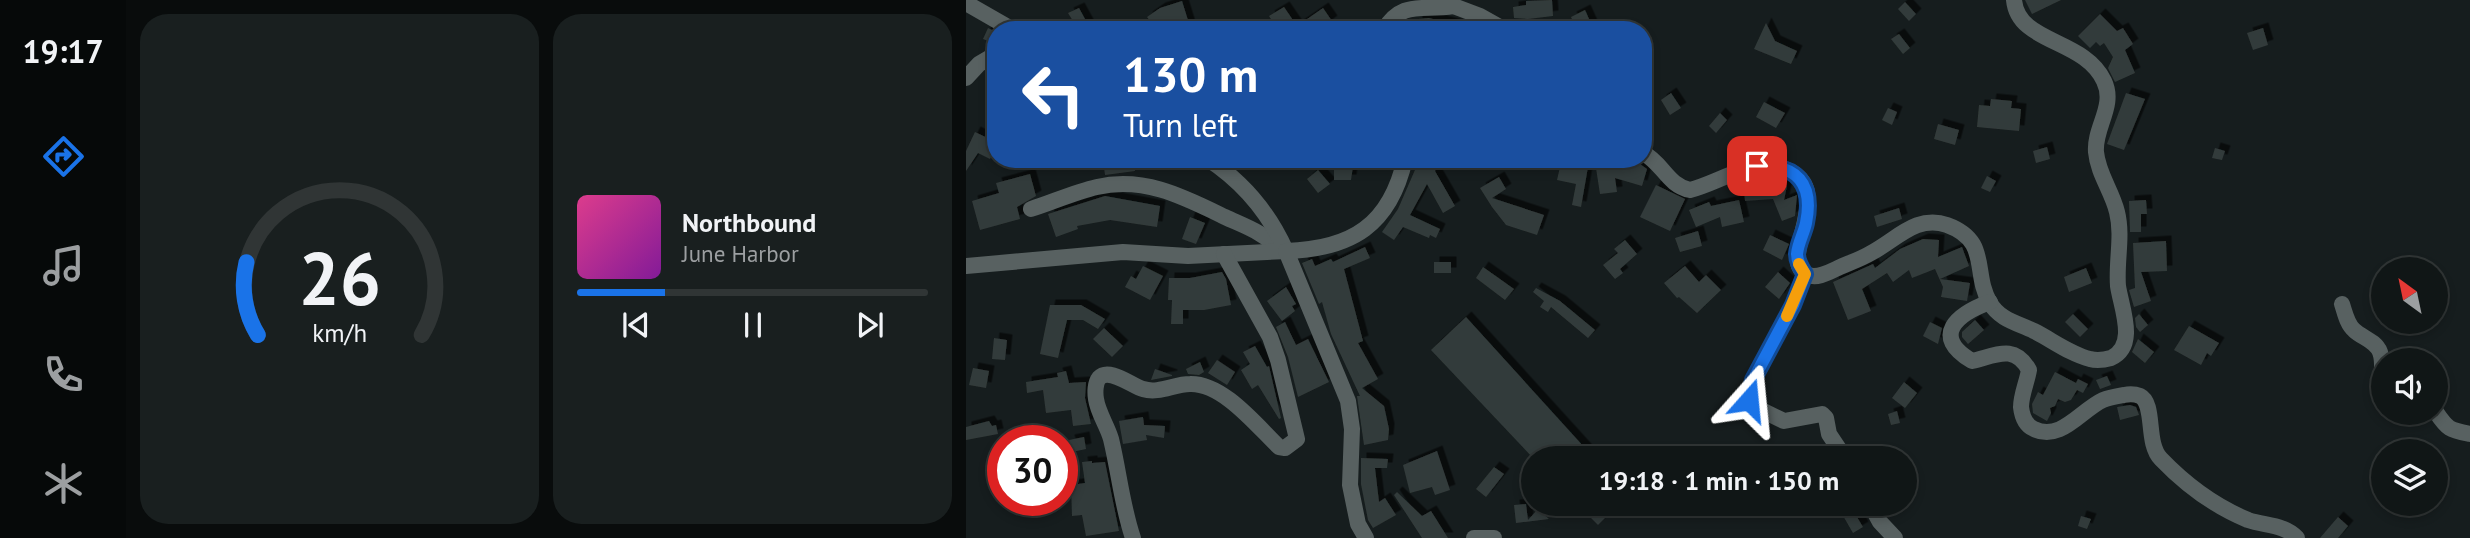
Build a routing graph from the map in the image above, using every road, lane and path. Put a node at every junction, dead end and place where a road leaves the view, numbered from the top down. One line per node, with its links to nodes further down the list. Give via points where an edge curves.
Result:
1 (1437, 0): 4 (street)
2 (2014, 0): 18 (street, via 2018,16 2028,28 2078,53 2104,81 2108,102 2096,147 2099,169 2117,214 2123,347 2113,357 2094,360 2008,320)
3 (966, 3): 5 (street)
4 (1453, 6): 6 (street, via 1404,8); 7 (street)
5 (997, 21)
6 (1390, 21)
7 (1489, 21)
8 (987, 59): 9 (street)
9 (966, 78)
10 (1652, 160): 17 (street, via 1670,180 1690,190 1757,166 1793,172 1808,193 1797,257)
11 (1219, 168): 14 (street, via 1261,206 1275,225)
12 (1402, 168): 14 (street, via 1376,222 1363,231 1326,247)
13 (1031, 209): 14 (street, via 1096,187 1140,184 1211,210)
14 (1282, 250): 15 (street); 26 (street, via 1348,401 1350,485 1358,524)
15 (1224, 254): 16 (street, via 1123,252); 25 (street, via 1270,337 1297,439 1279,447 1218,391 1205,385 1180,384 1154,391 1112,375 1099,378 1096,399 1111,440)
16 (966, 266)
17 (1805, 274): 18 (street, via 1824,275 1871,253 1905,230 1933,222 1970,238); 23 (street, via 1753,380 1749,400 1784,421 1822,414)
18 (1990, 302): 30 (street, via 1959,319 1951,331 1951,342 1972,360 2007,353 2024,361 2029,370 2021,405 2028,426 2048,433 2104,400 2143,397 2153,448 2176,474 2220,507 2287,529)
19 (2342, 304): 20 (street, via 2354,330)
20 (2378, 348)
21 (2445, 425): 22 (street)
22 (2470, 434)
23 (1837, 446)
24 (1877, 516): 29 (street)
25 (1133, 538)
26 (1366, 538)
27 (1474, 538): 28 (street)
28 (1494, 538)
29 (1895, 538)
30 (2297, 538)

